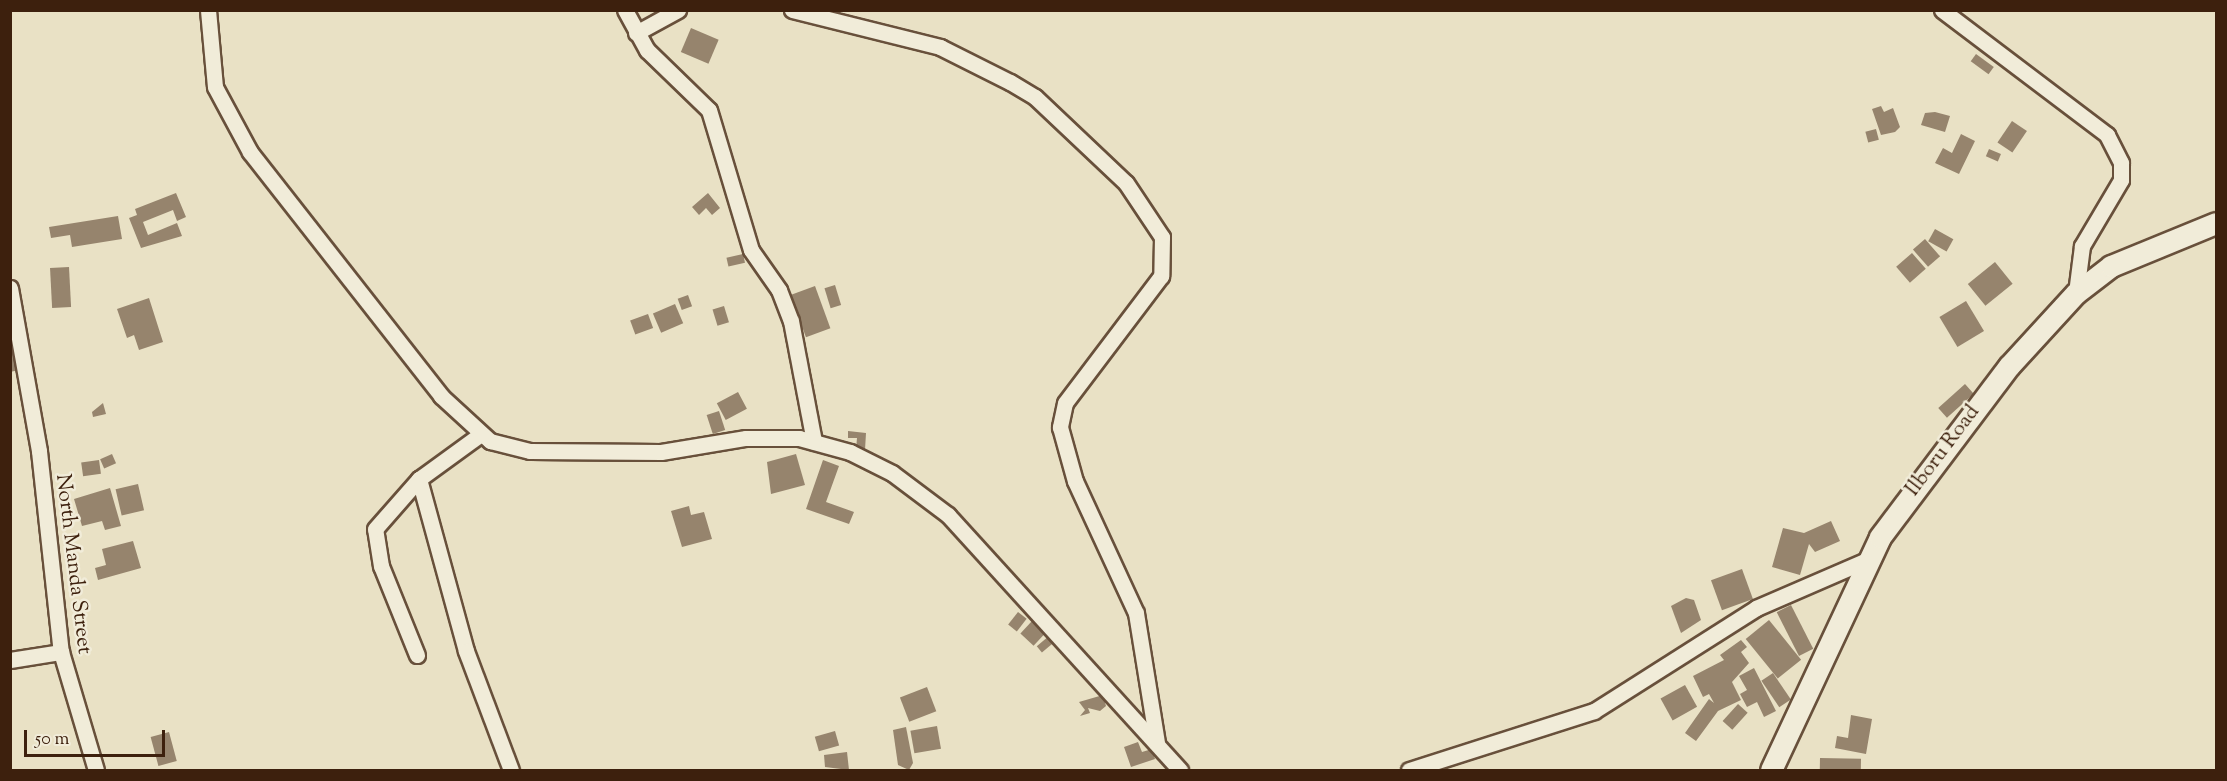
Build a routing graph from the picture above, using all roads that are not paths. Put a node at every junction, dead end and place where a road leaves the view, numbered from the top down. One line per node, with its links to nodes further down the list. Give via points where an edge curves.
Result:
1 (208, 10): 10 (street, via 215,87 249,152 441,396)
2 (625, 10): 6 (street)
3 (678, 10): 6 (street)
4 (792, 10): 17 (street, via 940,47 1035,97 1126,183 1162,237 1161,276 1065,403 1060,428 1075,481 1136,613)
5 (1942, 10): 9 (street, via 2107,135 2121,163 2121,180 2082,246)
6 (636, 33): 11 (street, via 709,110 751,250 779,290 791,321)
7 (2217, 223): 9 (street, Ilboru Road, via 2111,266)
8 (10, 288): 14 (street, North Manda Street, via 39,451)
9 (2076, 293): 13 (street, Ilboru Road, via 1954,434)
10 (481, 434): 11 (street, via 504,448 530,451 661,452 746,438); 12 (street)
11 (814, 442): 17 (street, via 850,452 892,473 948,515)
12 (419, 479): 15 (street, via 380,522 374,539); 19 (street, via 466,651)
13 (1869, 559): 21 (street, via 1756,608 1593,711); 22 (street, Ilboru Road)
14 (61, 652): 16 (street); 18 (street, North Manda Street)
15 (417, 656)
16 (10, 660)
17 (1157, 744): 20 (street)
18 (96, 771)
19 (511, 771)
20 (1180, 771)
21 (1409, 771)
22 (1771, 771)

